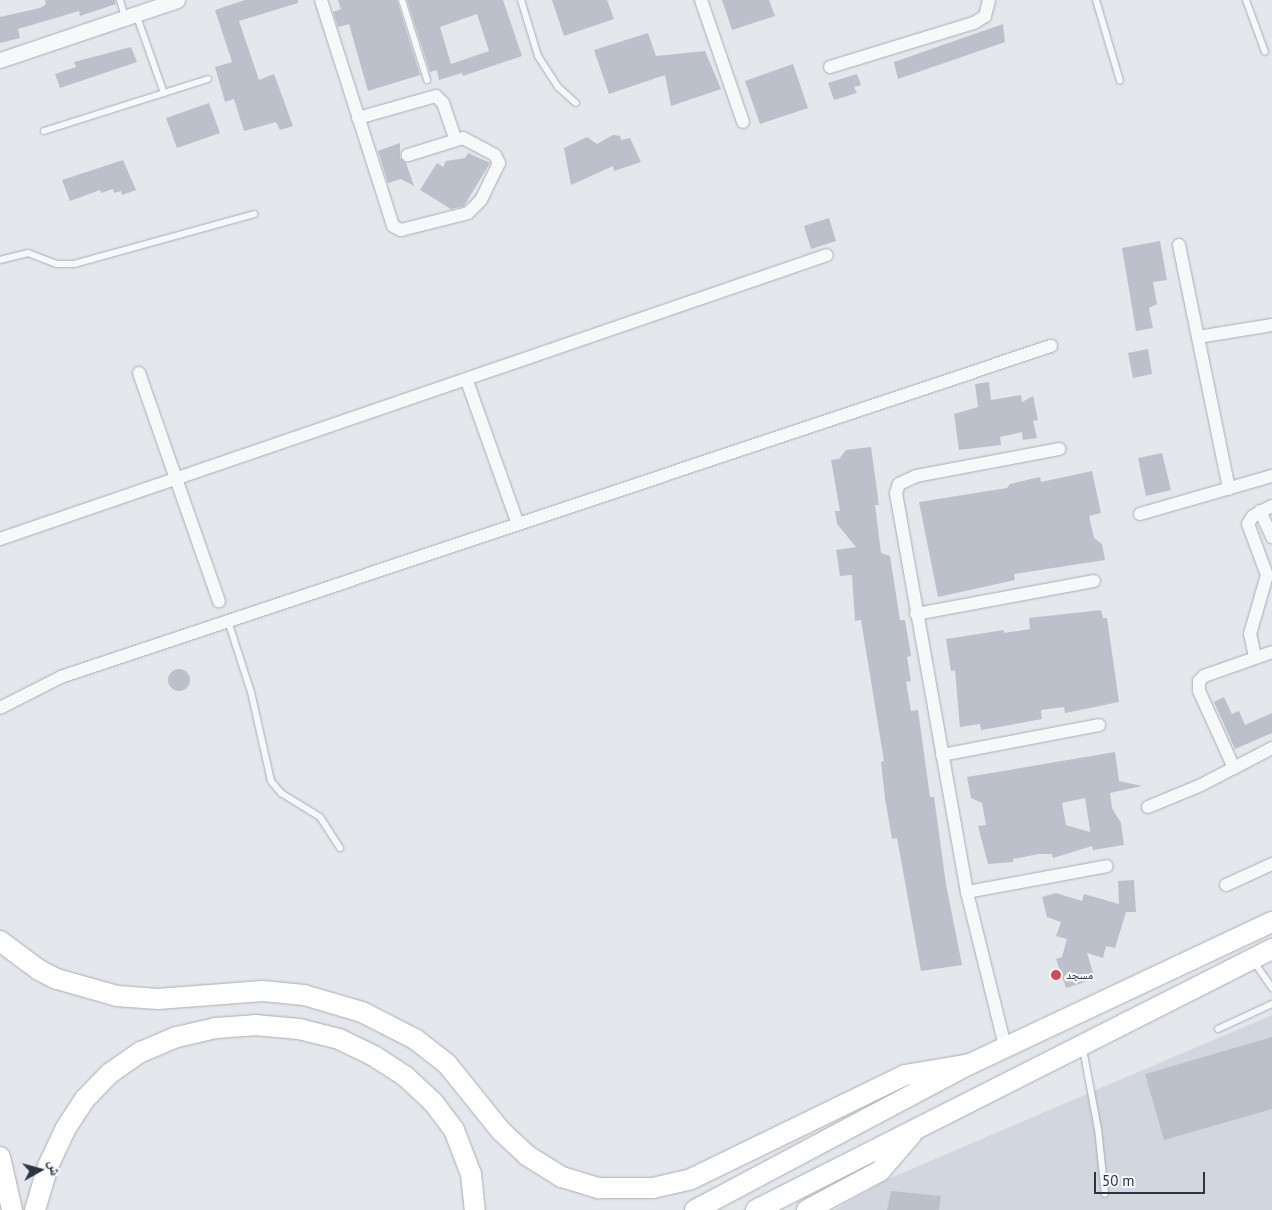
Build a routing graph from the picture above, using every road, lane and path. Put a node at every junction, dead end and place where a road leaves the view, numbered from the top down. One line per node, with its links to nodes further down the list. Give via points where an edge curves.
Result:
1 (120, 0): 10 (lane)
2 (177, 0): 10 (street)
3 (321, 0): 19 (street)
4 (402, 0): 15 (lane)
5 (521, 0): 18 (lane, via 542,65 558,87)
6 (701, 0): 20 (street)
7 (989, 0): 13 (street, via 985,16 974,23)
8 (1096, 0): 16 (lane)
9 (1246, 0): 11 (lane)
10 (131, 16): 12 (street); 17 (lane)
11 (1265, 52)
12 (0, 60)
13 (830, 67)
14 (208, 79): 17 (lane)
15 (426, 80)
16 (1120, 80)
17 (164, 93): 21 (lane)
18 (576, 103)
19 (358, 118): 22 (street, via 436,96 442,103); 22 (street, via 391,222 401,230 463,216 481,200 498,168 497,158 466,138)
20 (743, 122)
21 (44, 131)
22 (455, 138): 23 (street)
23 (408, 155)
24 (254, 214): 27 (lane, via 74,264 58,264 28,253)
25 (1179, 245): 29 (street)
26 (827, 255): 32 (street)
27 (0, 260)
28 (1272, 325): 29 (street)
29 (1198, 337): 36 (street)
30 (1050, 346): 39 (street)
31 (139, 373): 35 (street)
32 (467, 381): 35 (street); 39 (street)
33 (1059, 449): 44 (street, via 916,476 899,484 896,504)
34 (1272, 476): 36 (street)
35 (176, 480): 41 (street); 43 (street)
36 (1229, 489): 38 (street)
37 (1266, 509): 40 (street); 47 (street, via 1248,524 1267,575 1250,634)
38 (1140, 514)
39 (518, 524): 45 (street)
40 (1272, 537)
41 (0, 539)
42 (1094, 581): 44 (street)
43 (219, 601)
44 (916, 614): 51 (street)
45 (228, 620): 48 (street, via 61,677); 54 (lane, via 251,692 271,781 281,793 320,817)
46 (1272, 652): 47 (street)
47 (1255, 657): 52 (street, via 1204,676 1198,685)
48 (0, 708)
49 (1098, 725): 51 (street)
50 (1272, 748): 52 (street)
51 (942, 755): 58 (street)
52 (1234, 768): 53 (street)
53 (1148, 807)
54 (340, 848)
55 (1272, 864): 57 (street)
56 (1107, 866): 58 (street)
57 (1226, 885)
58 (967, 892): 67 (street)
59 (1271, 923): 67 (highway)
60 (0, 941): 68 (highway, via 38,970 57,979 117,996 158,999 263,991 304,995 362,1012 415,1039 447,1064 501,1130 528,1156 562,1176 599,1188 653,1188 691,1179 905,1075)
61 (1272, 949): 62 (highway)
62 (1252, 959): 63 (lane); 66 (highway)
63 (1272, 988)
64 (1272, 1004): 65 (lane)
65 (1218, 1029)
66 (1082, 1045): 69 (highway); 71 (lane, via 1098,1128)
67 (1006, 1046): 68 (highway)
68 (970, 1064): 75 (highway)
69 (915, 1130): 76 (highway); 77 (highway, via 880,1171)
70 (0, 1157): 72 (highway)
71 (1105, 1194)
72 (12, 1210)
73 (35, 1210): 74 (highway, via 48,1166 66,1128 85,1099 109,1074 141,1052 177,1037 216,1028 255,1025 299,1029 339,1040 374,1056 420,1089 445,1116 461,1144 471,1174)
74 (475, 1210)
75 (695, 1210)
76 (756, 1210)
77 (807, 1210)

